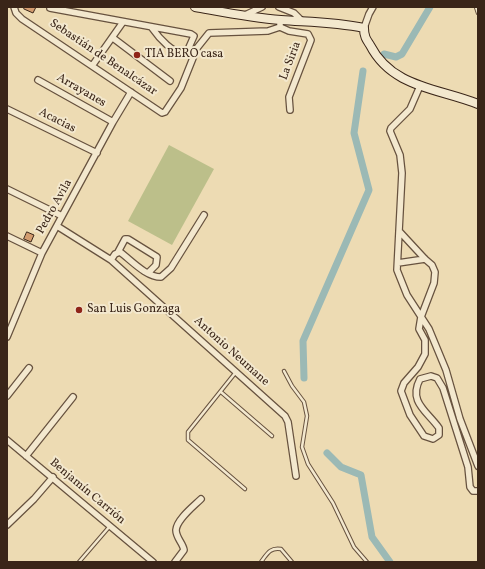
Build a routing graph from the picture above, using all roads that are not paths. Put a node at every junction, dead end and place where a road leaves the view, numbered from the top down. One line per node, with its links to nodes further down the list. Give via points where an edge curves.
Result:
1 (14, 7): 17 (street, Sebastián de Benalcázar, via 22,19)
2 (195, 7): 8 (main road)
3 (262, 7): 10 (street)
4 (279, 7): 11 (street, via 294,13)
5 (373, 7): 15 (street)
6 (476, 7): 9 (lane)
7 (50, 8): 12 (street)
8 (215, 9): 10 (main road)
9 (478, 13)
10 (245, 15): 13 (main road)
11 (302, 21): 13 (main road); 15 (main road)
12 (123, 22): 14 (street); 16 (street)
13 (280, 23): 21 (street, Sebastián de Benalcázar, via 268,31 209,33 197,48 181,88 165,112); 24 (street, La Siria, via 289,31 308,34 311,40 289,97)
14 (152, 28): 14 (street, via 192,35 186,54 162,41)
15 (364, 28): 20 (main road, via 364,35 373,53 390,72)
16 (113, 38): 17 (street); 19 (street)
17 (92, 66): 21 (street, Sebastián de Benalcázar)
18 (38, 80): 25 (street, Arrayanes)
19 (170, 81)
20 (420, 86): 22 (main road); 31 (street, via 410,109 390,131 400,155 402,173)
21 (131, 92): 25 (street, Pedro Avila)
22 (478, 104)
23 (7, 109): 26 (street, Acacias)
24 (290, 110)
25 (113, 122): 26 (street, Pedro Avila)
26 (97, 153): 29 (street, Pedro Avila)
27 (7, 189): 29 (street)
28 (204, 215): 38 (street, via 167,274 162,277)
29 (62, 216): 30 (street, Pedro Avila)
30 (57, 226): 34 (street, Pedro Avila); 36 (street, Antonio Neumane)
31 (400, 232): 35 (street); 37 (street)
32 (7, 236): 34 (street)
33 (118, 252): 36 (street); 38 (street); 38 (street, via 126,239 157,257 156,265)
34 (42, 253): 40 (street, Pedro Avila)
35 (425, 259): 37 (street); 39 (street, via 435,272 434,283)
36 (111, 260): 42 (street, Antonio Neumane)
37 (398, 263): 39 (street, via 397,270 407,296)
38 (148, 274)
39 (421, 317): 50 (street, via 429,329 446,370 460,419); 54 (street, via 419,330 425,340 425,354 404,383 401,396 424,436 433,439 439,435 439,428 423,409 415,390 420,379 431,376 437,378 443,388 468,467 470,487 473,491)
40 (7, 337)
41 (29, 368): 45 (street)
42 (236, 371): 44 (lane); 51 (street, Antonio Neumane, via 285,416)
43 (284, 371): 63 (lane, via 304,402 307,416 302,447 308,464 333,503 354,547)
44 (221, 392): 47 (lane); 53 (lane, via 188,432 187,437)
45 (7, 396)
46 (73, 397): 49 (street)
47 (272, 436)
48 (7, 440): 49 (street, Benjamín Carrión)
49 (26, 456): 52 (street, Benjamín Carrión)
50 (478, 466)
51 (296, 476)
52 (53, 477): 56 (street); 57 (street, Benjamín Carrión)
53 (245, 489)
54 (478, 491)
55 (201, 499): 60 (street, via 180,520 176,530 184,550)
56 (7, 525)
57 (111, 526): 58 (lane); 59 (street, Benjamín Carrión)
58 (80, 562)
59 (153, 562)
60 (175, 562)
61 (261, 562): 62 (lane, via 270,551 277,548)
62 (292, 562)
63 (367, 562)

